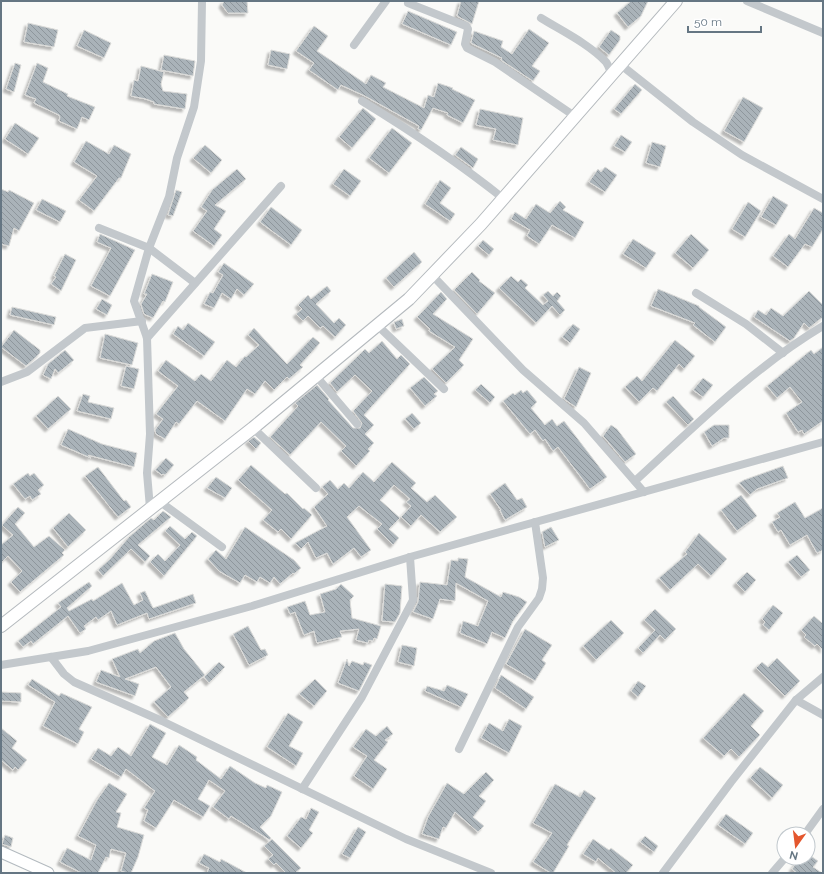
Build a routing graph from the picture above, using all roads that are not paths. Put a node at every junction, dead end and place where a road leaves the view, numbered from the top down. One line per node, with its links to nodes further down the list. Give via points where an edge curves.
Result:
1 (202, 1): 17 (street, via 201,61 194,107 176,158 169,197)
2 (386, 1): 8 (street)
3 (676, 1): 9 (main road)
4 (747, 1): 7 (street)
5 (408, 3): 12 (street, via 466,26 467,48 495,62)
6 (541, 18): 10 (street, via 605,62)
7 (823, 32)
8 (354, 45)
9 (621, 65): 10 (main road); 15 (street, via 693,122 736,150)
10 (612, 76): 12 (main road)
11 (362, 101): 14 (street, via 403,126)
12 (576, 117): 14 (main road)
13 (281, 186): 19 (street)
14 (504, 199): 18 (main road)
15 (823, 199)
16 (99, 228): 17 (street)
17 (149, 248): 19 (street); 21 (street, via 134,301)
18 (431, 274): 22 (main road, via 409,299); 32 (street, via 523,370 584,423)
19 (195, 283): 24 (street)
20 (696, 294): 25 (street, via 746,324)
21 (142, 321): 24 (street); 27 (street, via 85,328 27,372)
22 (377, 325): 26 (main road); 28 (street)
23 (823, 326): 25 (street)
24 (147, 338): 35 (street, via 150,434 147,473)
25 (783, 353): 32 (street, via 719,403)
26 (316, 376): 29 (street); 30 (main road)
27 (1, 382)
28 (444, 389)
29 (357, 424)
30 (253, 428): 33 (street); 35 (main road)
31 (823, 442): 34 (street)
32 (635, 481): 34 (street)
33 (316, 488)
34 (644, 492): 36 (street)
35 (155, 504): 37 (street); 39 (main road)
36 (535, 522): 38 (street); 45 (street, via 543,578 539,598 518,627)
37 (222, 547)
38 (410, 557): 40 (street, via 244,608 88,651); 46 (street, via 413,600 362,697)
39 (1, 626)
40 (51, 657): 41 (street); 46 (street, via 74,682 162,721)
41 (1, 665)
42 (823, 677): 43 (street)
43 (796, 700): 44 (street); 52 (street)
44 (823, 715)
45 (459, 749)
46 (302, 789): 51 (street, via 406,839)
47 (823, 809): 48 (street)
48 (811, 826)
49 (1, 852): 50 (street)
50 (48, 873)
51 (491, 873)
52 (663, 873)

